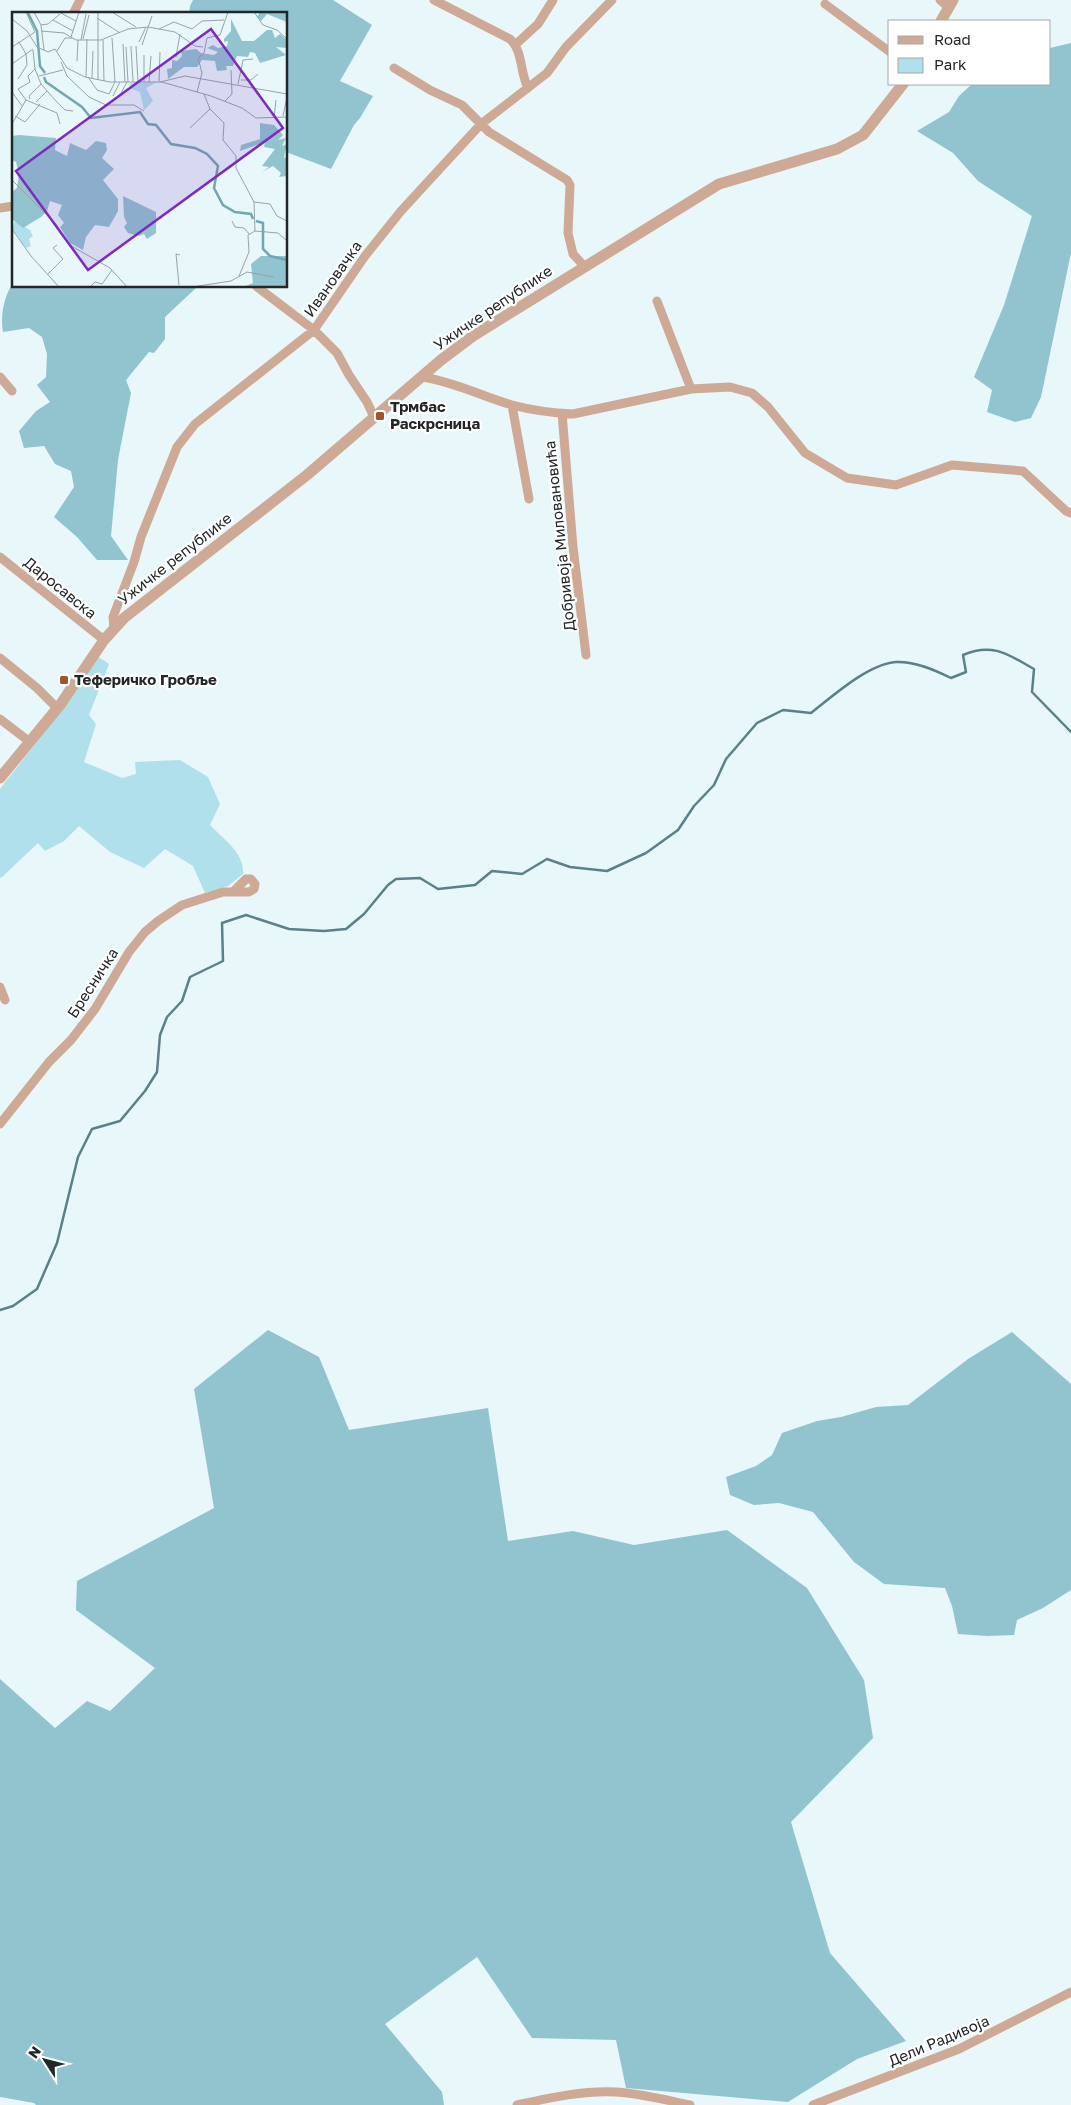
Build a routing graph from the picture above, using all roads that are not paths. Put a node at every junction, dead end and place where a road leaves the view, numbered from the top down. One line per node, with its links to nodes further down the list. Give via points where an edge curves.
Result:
1 (80, 0): 8 (street)
2 (434, 0): 10 (street)
3 (553, 0): 10 (street, via 538,24)
4 (612, 0): 14 (street, Ивановачка, via 566,47 546,73)
5 (940, 0): 7 (street)
6 (825, 4): 11 (street)
7 (951, 4): 9 (street)
8 (74, 12)
9 (942, 20)
10 (515, 45): 14 (street)
11 (888, 51)
12 (394, 68): 15 (street, via 462,105)
13 (902, 85): 16 (street, Ужичке републике, via 863,136 837,149 719,184)
14 (528, 88): 15 (street, Ивановачка)
15 (481, 124): 16 (street, via 567,180 570,185 568,233 573,254); 19 (street, Ивановачка, via 401,211 365,256)
16 (584, 266): 20 (street, Ужичке републике, via 457,347)
17 (259, 288): 19 (street)
18 (657, 301): 22 (street)
19 (314, 330): 26 (street, via 343,362); 30 (street, Ивановачка, via 195,424 176,447 113,617)
20 (423, 377): 24 (street, via 475,390); 26 (street, Ужичке републике)
21 (0, 378): 23 (street)
22 (691, 389): 25 (street); 28 (street, via 730,386 752,393 768,407 805,453 847,478 896,485 952,465 1023,471)
23 (12, 391)
24 (512, 405): 25 (street); 27 (street)
25 (562, 414): 32 (street, Добривоја Миловановића)
26 (374, 417): 30 (street, Ужичке републике, via 307,476)
27 (529, 499)
28 (1071, 513)
29 (0, 557): 31 (street, Даросавска)
30 (114, 628): 31 (street, Ужичке републике)
31 (104, 640): 34 (street, Ужичке републике)
32 (586, 656)
33 (0, 658): 34 (street)
34 (57, 708): 36 (street, Ужичке републике)
35 (0, 719): 36 (street)
36 (30, 742): 37 (street, Ужичке републике)
37 (0, 778)
38 (234, 891): 41 (street, Бресничка, via 182,905 145,932 129,952 95,1009)
39 (0, 987): 40 (street)
40 (6, 1000)
41 (0, 1124)
42 (1071, 1992): 45 (street, Дели Радивоја, via 959,2050)
43 (517, 2105): 44 (street, via 607,2092)
44 (690, 2105)
45 (813, 2105)

